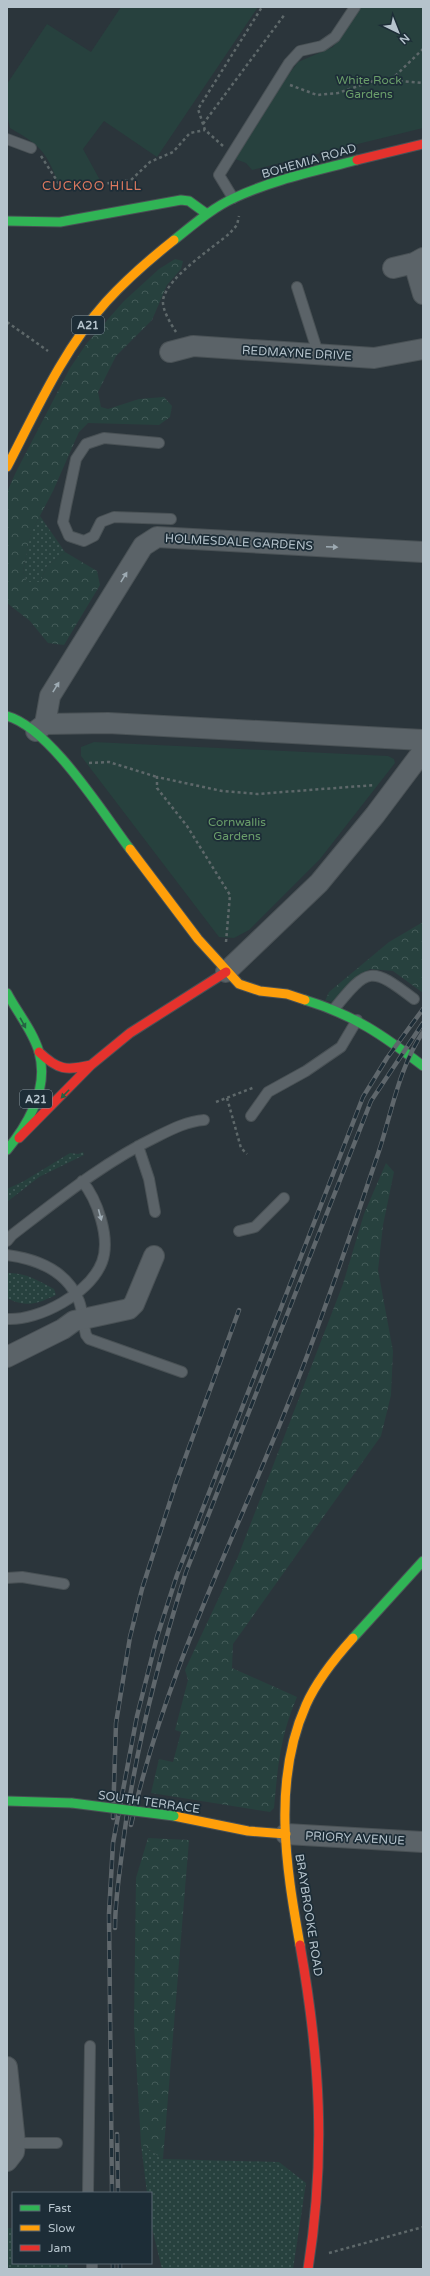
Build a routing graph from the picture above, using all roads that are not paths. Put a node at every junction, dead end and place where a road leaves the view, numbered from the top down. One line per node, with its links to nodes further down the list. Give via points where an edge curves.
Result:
1 (355, 7): 5 (lane, via 335,36 322,46 300,51 289,63 231,152 219,174)
2 (7, 138): 4 (lane)
3 (423, 144): 5 (main road, BOHEMIA ROAD / A21, via 366,157)
4 (31, 148)
5 (233, 198): 6 (main road, BOHEMIA ROAD / A21)
6 (207, 214): 7 (main road, via 189,201 181,200 60,222); 16 (main road, A21, via 154,256 106,302 63,361)
7 (7, 221)
8 (418, 260): 9 (street); 11 (street)
9 (393, 268)
10 (297, 287): 14 (lane)
11 (423, 294)
12 (423, 349): 14 (street, REDMAYNE DRIVE, via 374,358)
13 (170, 352): 14 (street, REDMAYNE DRIVE, via 193,346 277,353)
14 (318, 353)
15 (159, 443): 17 (lane, via 104,438 86,444 76,459 63,522 69,536 84,541 94,536 101,522 114,517)
16 (7, 467)
17 (171, 519)
18 (423, 552): 20 (street, HOLMESDALE GARDENS, one-way to 18, via 50,696 143,546 157,537)
19 (7, 716): 20 (main road)
20 (40, 728): 21 (street, via 108,723); 23 (main road)
21 (423, 740)
22 (423, 751): 23 (street, via 319,883)
23 (221, 966): 26 (main road, via 249,989 287,994); 29 (main road)
24 (7, 993): 28 (main road, A21, one-way to 28)
25 (414, 999): 26 (lane, via 387,978 375,975 365,977 350,989)
26 (334, 1009): 27 (main road)
27 (357, 1020): 30 (main road, via 378,1032); 31 (lane, via 341,1047 306,1071 268,1092)
28 (39, 1052): 29 (main road, via 54,1066 63,1070); 33 (main road, A21, via 41,1079 34,1106)
29 (91, 1065): 33 (main road, one-way to 33)
30 (423, 1066)
31 (251, 1116)
32 (204, 1120): 34 (lane, via 170,1130)
33 (15, 1142): 35 (main road, A21)
34 (138, 1146): 36 (lane); 38 (lane)
35 (7, 1150)
36 (82, 1181): 40 (lane); 43 (lane, one-way to 43, via 93,1194 101,1218 104,1246 102,1261 91,1279)
37 (284, 1198): 39 (lane, via 258,1224)
38 (155, 1212)
39 (239, 1231)
40 (7, 1241)
41 (7, 1255): 43 (lane, via 37,1260 63,1278)
42 (154, 1256): 45 (street, via 134,1304 129,1309)
43 (75, 1293): 44 (lane, via 48,1311 18,1320); 45 (lane)
44 (7, 1319)
45 (77, 1321): 46 (street); 47 (lane, via 89,1339)
46 (7, 1357)
47 (182, 1372)
48 (423, 1561): 52 (main road, BRAYBROOKE ROAD, via 399,1591 336,1658 306,1706 289,1762 285,1796)
49 (7, 1578): 50 (lane, via 22,1577)
50 (64, 1584)
51 (7, 1801): 52 (main road, SOUTH TERRACE, bridge, via 72,1803)
52 (286, 1834): 53 (street, PRIORY AVENUE); 59 (main road, BRAYBROOKE ROAD, via 289,1876 316,2049 320,2164)
53 (423, 1842)
54 (90, 2046): 58 (lane)
55 (7, 2068): 57 (street)
56 (56, 2143): 57 (lane)
57 (11, 2152)
58 (88, 2192)
59 (308, 2269)

